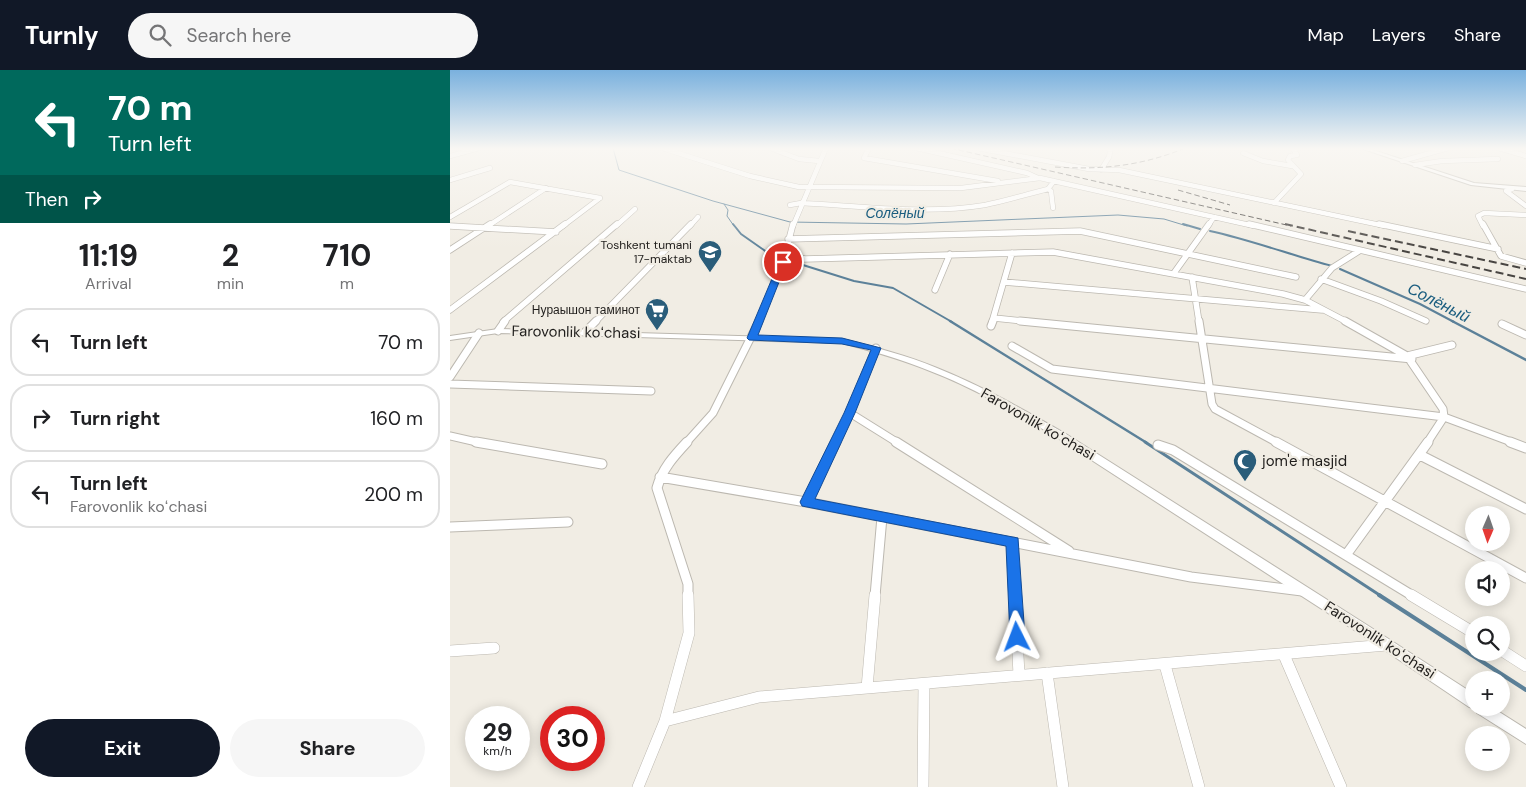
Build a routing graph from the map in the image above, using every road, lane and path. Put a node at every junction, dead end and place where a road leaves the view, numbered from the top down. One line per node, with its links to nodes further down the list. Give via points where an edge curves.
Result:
1 (773, 181): 10 (street)
2 (810, 181): 10 (street)
3 (1010, 181): 9 (street)
4 (1054, 181): 12 (street)
5 (1056, 181): 24 (street)
6 (1173, 181): 16 (street)
7 (1294, 181): 16 (street)
8 (1465, 181): 13 (street, via 1503,185)
9 (988, 182): 10 (street, via 961,188)
10 (808, 186): 15 (street)
11 (546, 188): 22 (street, via 510,182); 26 (street); 27 (street, via 600,198)
12 (1048, 189): 15 (street, via 985,205 954,208); 20 (street)
13 (1512, 189): 14 (street); 18 (street, via 1506,191)
14 (1526, 189)
15 (802, 202): 17 (street); 28 (street)
16 (1274, 203): 29 (street)
17 (790, 205)
18 (1526, 206)
19 (635, 208): 52 (street, via 502,322)
20 (1053, 208)
21 (1526, 215): 29 (street, via 1484,213 1478,216)
22 (450, 217)
23 (698, 217): 54 (street)
24 (1214, 217): 31 (street); 34 (street)
25 (450, 226): 26 (street)
26 (486, 228): 27 (street); 30 (street)
27 (556, 232): 46 (street)
28 (788, 239): 34 (street, via 1080,231); 35 (street)
29 (1498, 249): 36 (street, via 1501,256)
30 (450, 250)
31 (1359, 251): 40 (street, via 1332,268); 42 (street)
32 (1012, 252): 33 (street); 37 (street, via 1065,254); 41 (street)
33 (950, 254): 35 (street); 43 (street)
34 (1186, 254): 37 (street); 39 (street)
35 (784, 258): 57 (street)
36 (1526, 263)
37 (1174, 273): 38 (street)
38 (1192, 277): 44 (street); 45 (street)
39 (1296, 277)
40 (1321, 280): 45 (street); 49 (street)
41 (1004, 282): 44 (street); 48 (street)
42 (1526, 289)
43 (935, 290)
44 (1196, 299): 47 (street); 58 (street)
45 (1305, 300): 47 (street)
46 (450, 310)
47 (1326, 310): 62 (street)
48 (994, 318): 51 (street); 58 (street)
49 (1426, 321)
50 (1502, 324): 55 (street)
51 (991, 326)
52 (498, 331): 53 (street, Farovonlik koʻchasi); 54 (street, Farovonlik koʻchasi)
53 (479, 332): 56 (street, Farovonlik koʻchasi); 63 (street)
54 (585, 332): 57 (street, Farovonlik koʻchasi)
55 (1526, 335)
56 (450, 338)
57 (752, 338): 61 (street, Farovonlik koʻchasi, via 842,341); 74 (street, via 712,413)
58 (1203, 340): 62 (street); 65 (street)
59 (1452, 345): 62 (street)
60 (1012, 346): 65 (street, via 1052,369)
61 (876, 348): 67 (street); 85 (street, Farovonlik koʻchasi, via 933,368 1007,403)
62 (1410, 358): 68 (street, via 1443,409)
63 (450, 376)
64 (450, 384): 66 (street)
65 (1210, 389): 68 (street); 76 (street, via 1212,404 1221,413)
66 (651, 391)
67 (850, 413): 75 (street); 82 (street)
68 (1444, 417): 71 (street); 72 (street)
69 (450, 436): 73 (street)
70 (1158, 445): 83 (street, via 1173,450)
71 (1526, 448)
72 (1420, 455): 76 (street); 77 (street)
73 (602, 464)
74 (660, 477): 75 (street); 100 (street, via 657,488 688,584 689,633)
75 (806, 502): 78 (street)
76 (1385, 502): 83 (street); 84 (street)
77 (1526, 510)
78 (882, 517): 81 (street); 97 (street)
79 (568, 522): 80 (street)
80 (450, 527)
81 (1013, 542): 82 (street); 95 (street)
82 (1073, 553): 85 (street, via 1192,577)
83 (1346, 555): 86 (street)
84 (1526, 578)
85 (1304, 591): 87 (street, Farovonlik koʻchasi)
86 (1465, 628)
87 (1390, 645): 90 (street); 98 (street, Farovonlik koʻchasi)
88 (494, 648): 89 (street)
89 (450, 650)
90 (1284, 655): 92 (street); 106 (street)
91 (1510, 656): 93 (street)
92 (1165, 665): 94 (street); 105 (street)
93 (1526, 666)
94 (1047, 673): 95 (street); 104 (street)
95 (1019, 675): 96 (street)
96 (924, 684): 97 (street); 103 (street)
97 (867, 688): 100 (street, via 759,698)
98 (1465, 696)
99 (1494, 716): 101 (street)
100 (664, 721): 102 (street)
101 (1526, 737)
102 (638, 787)
103 (923, 787)
104 (1062, 787)
105 (1199, 787)
106 (1340, 787)

